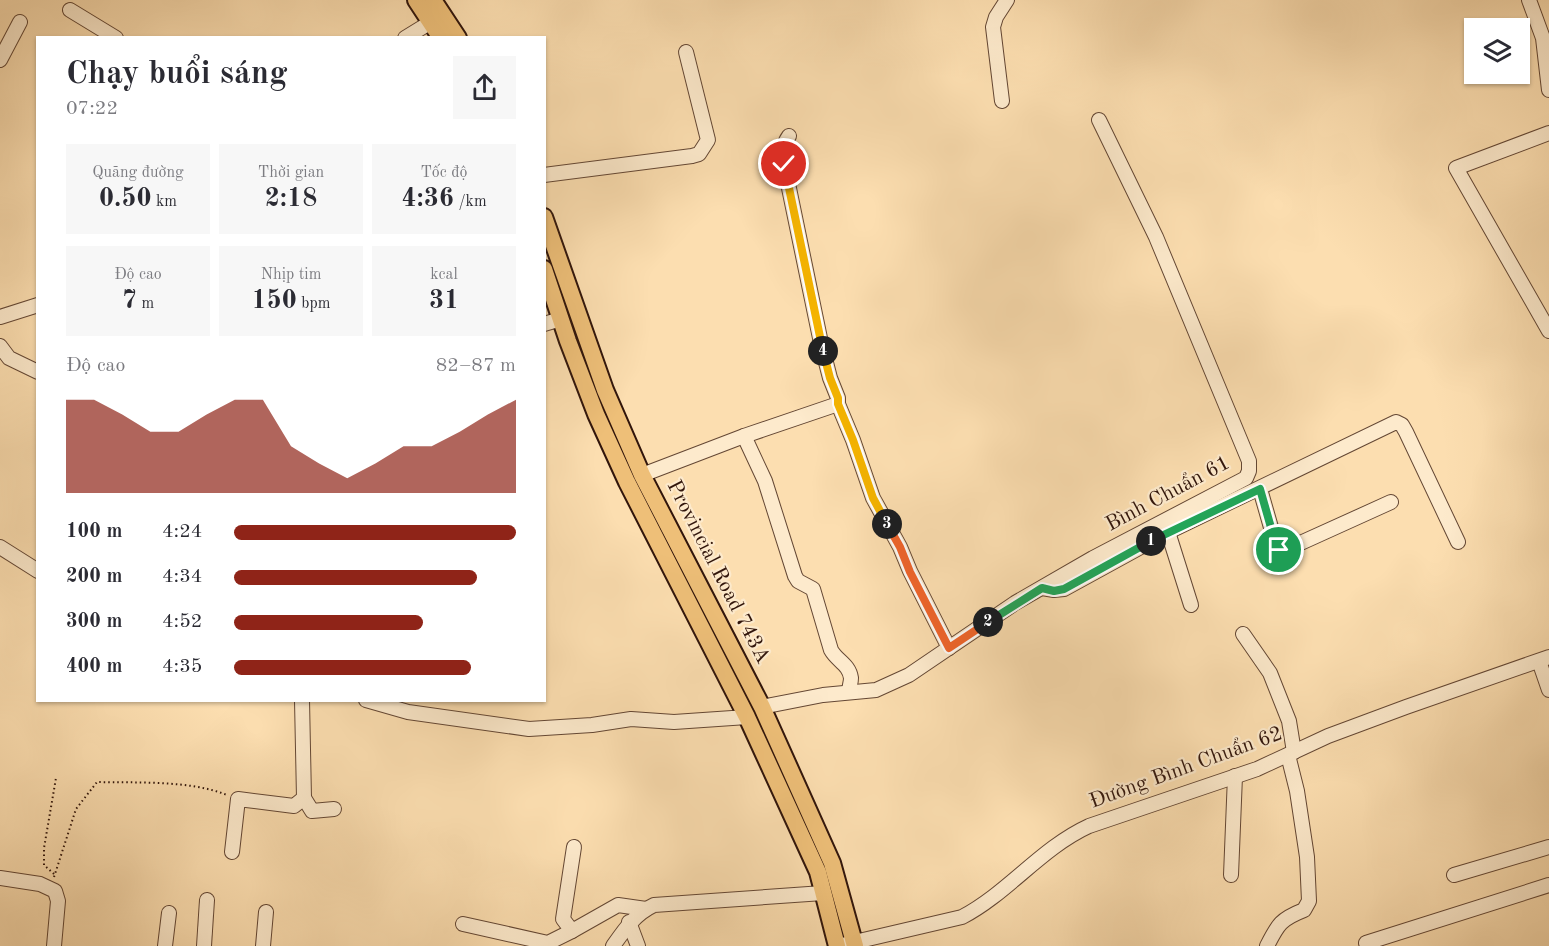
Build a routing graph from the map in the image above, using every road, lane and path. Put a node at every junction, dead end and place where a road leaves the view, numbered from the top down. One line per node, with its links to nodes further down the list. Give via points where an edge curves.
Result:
1 (416, 0): 7 (main road)
2 (433, 0): 11 (main road)
3 (1006, 0): 15 (street, via 993,27)
4 (1529, 0): 14 (street, via 1543,38)
5 (70, 10): 8 (street)
6 (20, 22): 13 (street)
7 (431, 22): 9 (street); 10 (main road)
8 (113, 36)
9 (408, 36)
10 (440, 36)
11 (457, 36)
12 (686, 52): 19 (street, via 708,140 699,154)
13 (0, 60)
14 (1549, 90)
15 (1002, 101)
16 (1099, 120): 37 (street, Bình Chuẩn 61, via 1156,237 1249,461 1248,471 1241,482)
17 (1549, 133): 25 (street, via 1456,168)
18 (789, 136): 28 (street, via 783,148 784,164 821,343)
19 (546, 176)
20 (546, 223): 30 (main road, Provincial Road 743A, via 605,390)
21 (546, 281): 24 (main road, Provincial Road 743A)
22 (36, 306): 23 (street)
23 (0, 317)
24 (553, 321): 47 (main road, Provincial Road 743A, via 568,341 627,482)
25 (1549, 331)
26 (0, 346): 27 (street, via 9,358)
27 (36, 371)
28 (838, 404): 29 (street); 40 (street, via 873,498)
29 (744, 436): 30 (street); 43 (street, via 765,481 795,576 813,589 831,650 847,666)
30 (642, 475): 46 (main road, Provincial Road 743A)
31 (1260, 489): 32 (street, via 1279,550); 33 (street); 34 (street, via 1396,422 1406,432)
32 (1391, 502)
33 (1168, 532): 37 (street, via 1064,589); 38 (street)
34 (1458, 542)
35 (0, 547): 36 (street)
36 (36, 570)
37 (1042, 588): 40 (street, Bình Chuẩn 61)
38 (1191, 604)
39 (1243, 634): 48 (street, via 1270,673 1288,721)
40 (949, 648): 43 (street, Bình Chuẩn 61, via 909,675 876,690)
41 (1544, 659): 42 (street); 48 (street, Đường Bình Chuẩn 62, via 1406,707)
42 (1549, 690)
43 (849, 692): 46 (street, Bình Chuẩn 61)
44 (302, 702): 51 (street)
45 (373, 702): 47 (street, via 408,712 529,729 631,719 674,722)
46 (762, 707): 72 (main road, Provincial Road 743A, via 832,863)
47 (747, 717): 63 (main road, Provincial Road 743A)
48 (1291, 753): 49 (street, Đường Bình Chuẩn 62); 79 (street, via 1307,857 1309,901 1304,910 1288,916 1276,928)
49 (1234, 776): 58 (street); 72 (street, Đường Bình Chuẩn 62, via 1075,832 962,917)
50 (56, 778): 57 (path, via 44,848 44,865)
51 (304, 798): 52 (street, via 294,806); 53 (street, via 312,811)
52 (238, 799): 56 (street); 57 (path, via 211,788 97,782 76,809)
53 (334, 809)
54 (574, 847): 70 (street, via 563,919)
55 (1549, 847): 59 (street)
56 (232, 852)
57 (54, 874): 62 (path)
58 (1231, 875)
59 (1454, 875)
60 (0, 878): 62 (street, via 40,884)
61 (1549, 885): 71 (street)
62 (55, 891): 73 (street, via 58,901)
63 (824, 893): 65 (street, via 654,905); 72 (main road, Provincial Road 743A)
64 (207, 900): 75 (street)
65 (646, 909): 68 (street); 70 (street, via 618,905)
66 (266, 912): 76 (street)
67 (169, 914): 74 (street)
68 (629, 922): 77 (street); 78 (street)
69 (463, 924): 70 (street, via 548,943)
70 (572, 931)
71 (1366, 943)
72 (846, 945)
73 (54, 946)
74 (165, 946)
75 (204, 946)
76 (262, 946)
77 (613, 946)
78 (638, 946)
79 (1267, 946)

